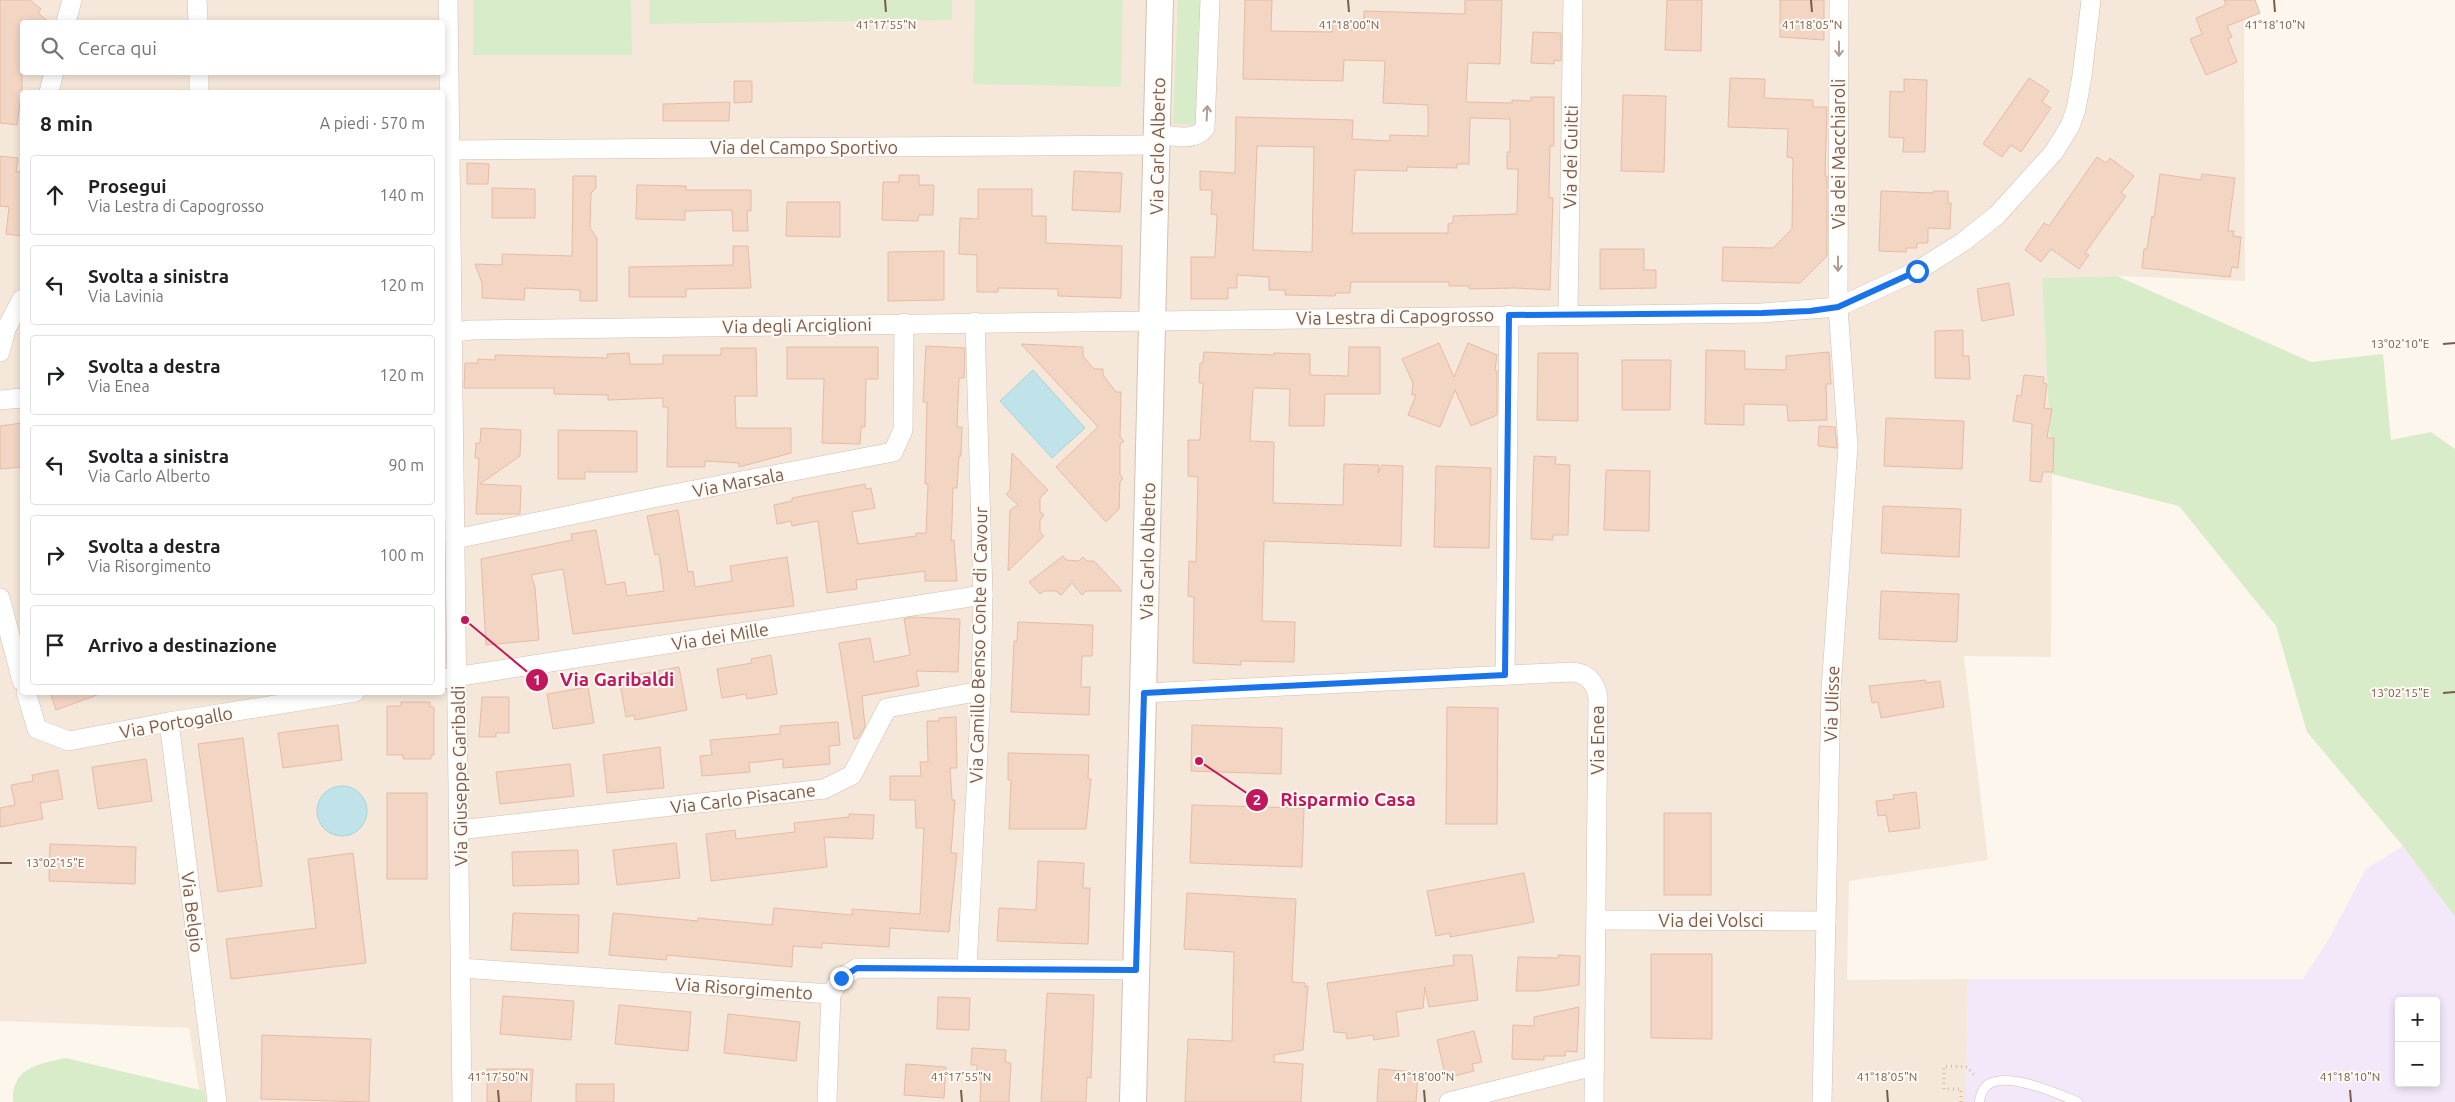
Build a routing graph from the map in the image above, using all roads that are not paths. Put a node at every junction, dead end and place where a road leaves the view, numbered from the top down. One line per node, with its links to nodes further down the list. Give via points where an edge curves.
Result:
1 (72, 0): 9 (street)
2 (197, 0): 10 (street)
3 (448, 0): 16 (street, Via Giuseppe Garibaldi)
4 (1160, 0): 15 (street, Via Carlo Alberto)
5 (1210, 0): 15 (street, Via del Campo Sportivo, one-way to 5, via 1192,136 1205,128)
6 (1573, 0): 19 (street, Via dei Guitti)
7 (1839, 0): 18 (street, Via dei Macchiaroli, one-way to 18)
8 (2091, 0): 18 (street, Via Lestra di Capogrosso, via 2076,109 2054,152 1998,215 1974,235 1907,277)
9 (67, 20)
10 (198, 20)
11 (53, 75): 13 (street)
12 (199, 75): 14 (street)
13 (49, 90)
14 (199, 90)
15 (1157, 140): 16 (street, Via del Campo Sportivo); 21 (street, Via Carlo Alberto)
16 (451, 150): 24 (street, Via Giuseppe Garibaldi)
17 (20, 303): 25 (street, via 6,329)
18 (1838, 307): 19 (street, Via Lestra di Capogrosso, via 1779,313); 43 (street, Via Ulisse, via 1848,446 1831,690)
19 (1568, 314): 20 (street, Via Lestra di Capogrosso)
20 (1509, 315): 21 (street, Via Lestra di Capogrosso); 34 (street)
21 (1153, 320): 22 (street, Via degli Arciglioni); 37 (street, Via Carlo Alberto)
22 (975, 322): 23 (street, Via degli Arciglioni); 30 (street, Via Camillo Benso Conte di Cavour)
23 (904, 323): 24 (street, Via degli Arciglioni); 29 (street, Via Marsala, via 903,430 893,452 653,498)
24 (448, 332): 29 (street, Via Giuseppe Garibaldi)
25 (0, 352)
26 (0, 396): 28 (street)
27 (20, 398): 28 (street)
28 (0, 400)
29 (451, 531): 35 (street, Via Giuseppe Garibaldi)
30 (983, 595): 35 (street, Via dei Mille); 36 (street, Via Camillo Benso Conte di Cavour)
31 (0, 598): 32 (street)
32 (17, 643): 33 (street)
33 (20, 666)
34 (1505, 675): 37 (street, Via Enea); 42 (street, Via Enea, via 1579,672 1595,687 1598,698)
35 (450, 678): 41 (street, Via Giuseppe Garibaldi)
36 (981, 691): 41 (street, Via Carlo Pisacane, via 886,708 852,775 824,789); 45 (street, Via Camillo Benso Conte di Cavour)
37 (1144, 693): 46 (street, Via Carlo Alberto)
38 (27, 695): 40 (street, Via Portogallo, via 37,729 70,741)
39 (336, 695): 40 (street, Via Portogallo)
40 (169, 722): 49 (street, Via Belgio)
41 (459, 830): 44 (street, Via Giuseppe Garibaldi)
42 (1596, 920): 43 (street, Via dei Volsci); 48 (street, Via Enea)
43 (1826, 921): 55 (street, Via Ulisse)
44 (461, 968): 47 (street, Via Risorgimento); 50 (street, Via Giuseppe Garibaldi)
45 (967, 968): 46 (street, Via Risorgimento); 47 (street, Via Risorgimento, via 857,968 841,978)
46 (1136, 970): 52 (street, Via Carlo Alberto)
47 (832, 994): 51 (street)
48 (1594, 1066): 53 (street); 54 (street, Via Enea)
49 (216, 1102)
50 (462, 1102)
51 (827, 1102)
52 (1133, 1102)
53 (1449, 1102)
54 (1594, 1102)
55 (1822, 1102)
56 (1979, 1102): 57 (lane, via 1985,1086 1997,1081 2016,1082)
57 (2078, 1102)

